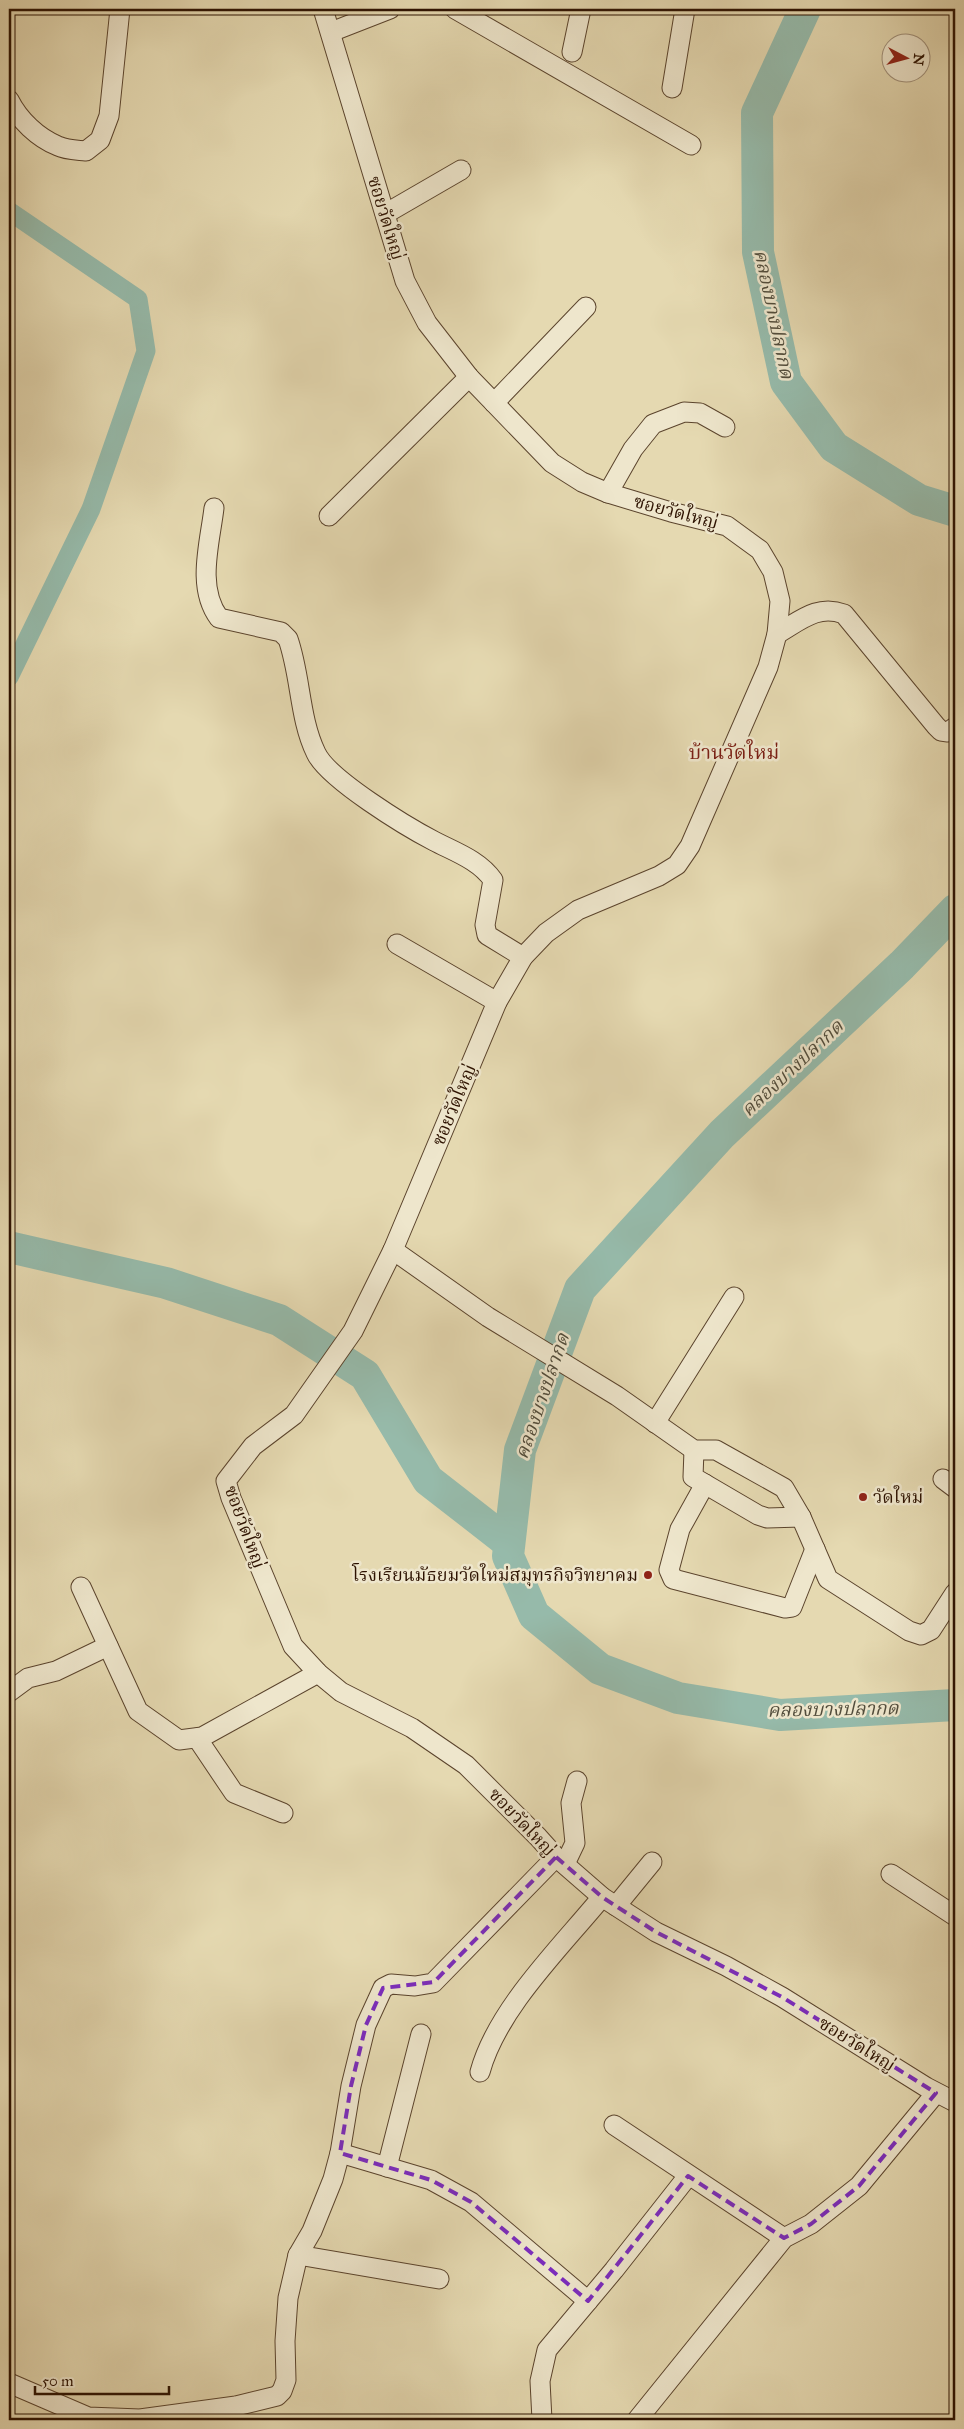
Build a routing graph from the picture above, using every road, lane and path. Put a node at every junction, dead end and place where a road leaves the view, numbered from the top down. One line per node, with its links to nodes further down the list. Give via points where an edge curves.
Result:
1 (120, 9): 10 (street, via 109,116 100,140 86,151 59,147 16,114)
2 (323, 9): 7 (street, ซอยวัดใหญ่)
3 (390, 9): 7 (street)
4 (455, 9): 11 (street)
5 (581, 9): 8 (street)
6 (684, 9): 9 (street)
7 (330, 32): 13 (street, ซอยวัดใหญ่)
8 (572, 52)
9 (672, 88)
10 (9, 100)
11 (691, 144)
12 (461, 170): 13 (street)
13 (385, 214): 15 (street, ซอยวัดใหญ่, via 405,281 428,323)
14 (586, 307): 16 (street)
15 (469, 377): 16 (street, ซอยวัดใหญ่); 20 (street)
16 (494, 403): 18 (street, ซอยวัดใหญ่, via 552,463 582,482)
17 (725, 427): 18 (street, via 700,413 684,412 653,424 633,449)
18 (608, 493): 21 (street, ซอยวัดใหญ่, via 727,526 760,550 773,572 780,601)
19 (214, 508): 24 (street, via 205,584 213,610 219,618 281,632 288,639 309,735 322,763 353,790 432,840 466,856 487,872 493,880 485,925 487,935)
20 (329, 516)
21 (777, 634): 22 (street, via 817,611 830,609 844,614 941,731 948,732); 24 (street, ซอยวัดใหญ่, via 768,667 690,846 677,865 659,876 578,910 546,932)
22 (955, 727)
23 (397, 944): 25 (street)
24 (523, 956): 25 (street, ซอยวัดใหญ่)
25 (497, 1002): 26 (street, ซอยวัดใหญ่)
26 (393, 1250): 28 (street, via 488,1317); 36 (street, ซอยวัดใหญ่, via 353,1331 294,1415 253,1446 226,1481 294,1646)
27 (734, 1297): 28 (street)
28 (655, 1422): 29 (street)
29 (694, 1450): 30 (street, via 693,1477); 31 (street, via 716,1450 784,1488)
30 (705, 1484): 31 (street, via 758,1515 767,1518); 32 (street, via 680,1529 669,1570 674,1579 785,1608 792,1607)
31 (801, 1517): 32 (street)
32 (815, 1549): 34 (street, via 828,1579 909,1632 921,1635 931,1630)
33 (81, 1587): 35 (street)
34 (955, 1593)
35 (108, 1646): 37 (street, via 56,1671 28,1678); 38 (street, via 138,1711 179,1740)
36 (318, 1673): 38 (street); 41 (street, ซอยวัดใหญ่, via 341,1692 412,1728 466,1765)
37 (9, 1692)
38 (197, 1738): 40 (street, via 234,1793)
39 (577, 1782): 41 (street, via 571,1803 575,1843)
40 (283, 1813)
41 (560, 1861): 44 (street, ซอยวัดใหญ่); 51 (street, via 434,1982 415,1986 391,1984 383,1988 366,2025 350,2086)
42 (652, 1862): 44 (street)
43 (891, 1874): 45 (street)
44 (609, 1901): 47 (street, via 522,1994 501,2024); 48 (street, ซอยวัดใหญ่, via 656,1932 782,1997)
45 (955, 1916)
46 (421, 2034): 52 (street)
47 (480, 2072)
48 (936, 2092): 49 (street, ซอยวัดใหญ่); 54 (street, via 859,2186 811,2224)
49 (955, 2102)
50 (614, 2125): 53 (street)
51 (340, 2154): 52 (street); 55 (street, via 312,2231)
52 (387, 2167): 57 (street, via 430,2180 471,2202)
53 (688, 2176): 54 (street); 57 (street)
54 (784, 2238): 61 (street)
55 (298, 2255): 56 (street); 59 (street, via 288,2298 286,2380 277,2396 236,2406 140,2419)
56 (439, 2279)
57 (588, 2301): 60 (street, via 547,2350 540,2380)
58 (9, 2383): 59 (street)
59 (92, 2418)
60 (542, 2420)
61 (637, 2420)

